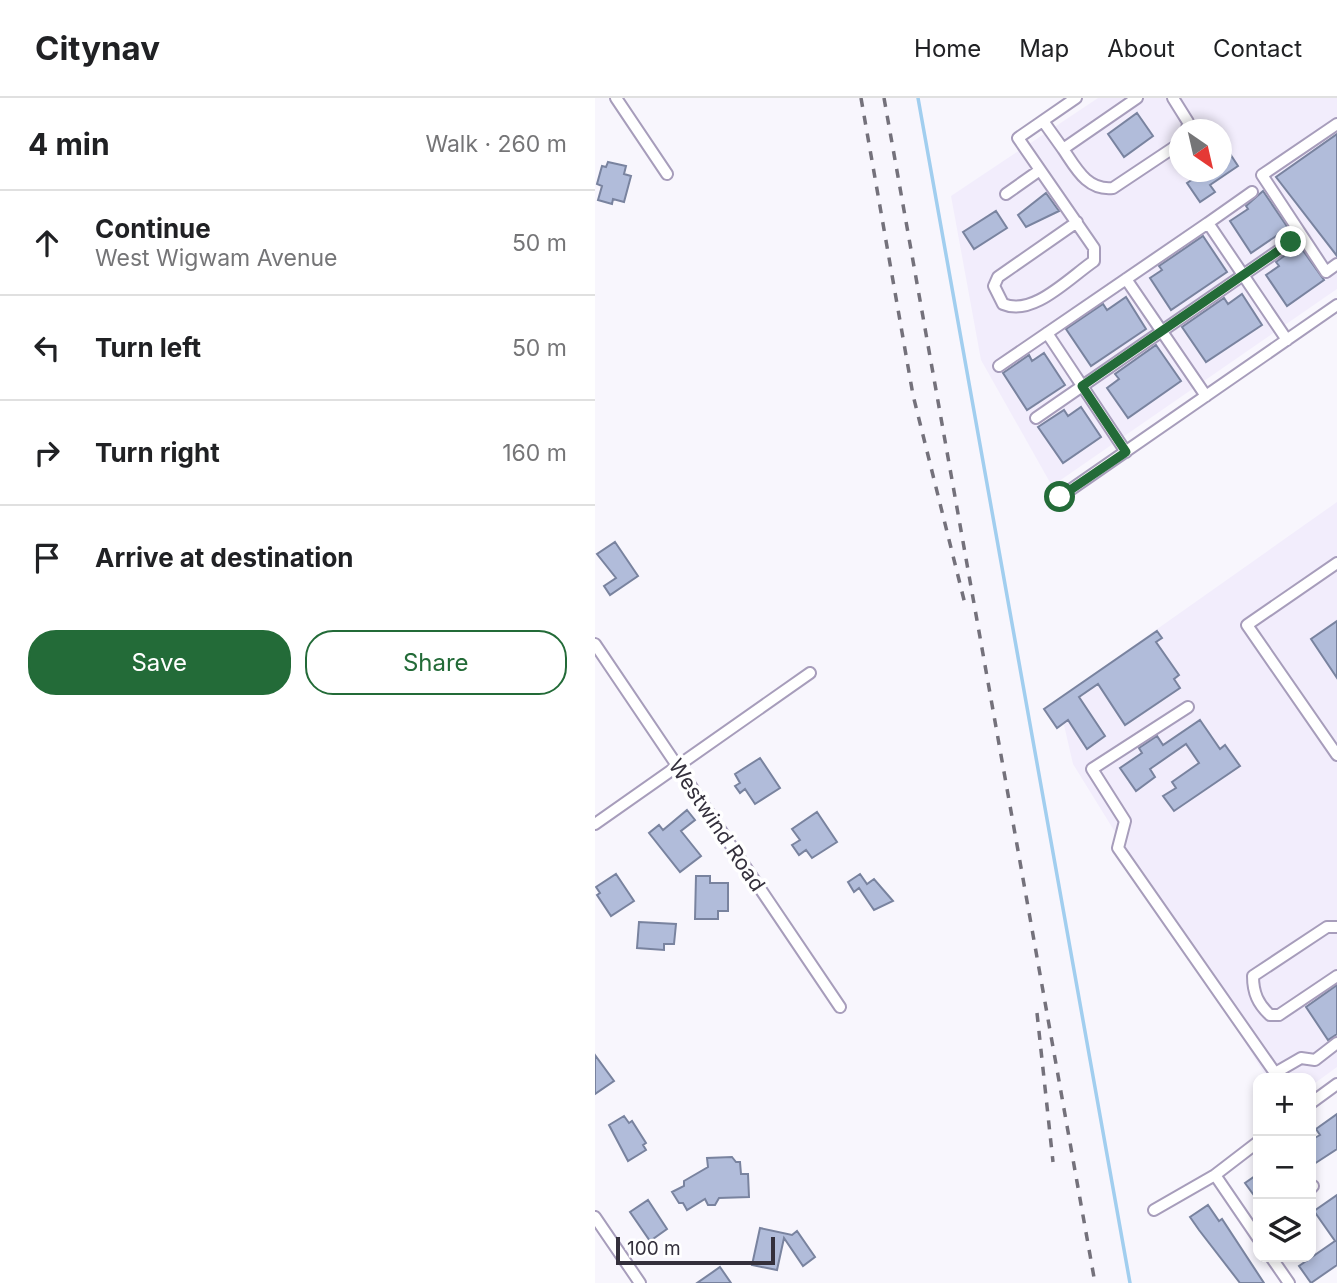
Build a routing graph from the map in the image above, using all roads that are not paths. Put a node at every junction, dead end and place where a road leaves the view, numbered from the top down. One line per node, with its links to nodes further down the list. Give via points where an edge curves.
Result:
1 (616, 98): 11 (street)
2 (1076, 98): 6 (street)
3 (1137, 98): 8 (street)
4 (1174, 98): 5 (street)
5 (1186, 119)
6 (1043, 121): 8 (street); 10 (street, via 1019,138)
7 (1337, 124): 17 (street, via 1262,176 1326,272)
8 (1063, 149): 9 (street, via 1084,179 1102,190 1113,188)
9 (1169, 151)
10 (1041, 170): 13 (street); 14 (street)
11 (667, 174)
12 (1252, 192): 15 (street)
13 (1006, 194)
14 (1076, 222): 14 (street, via 1094,248 1094,261 1030,306 1014,309 1003,304 994,286 998,277)
15 (1208, 223): 18 (street); 19 (street)
16 (1291, 242): 18 (street)
17 (1337, 264)
18 (1243, 275): 21 (street); 23 (street)
19 (1126, 279): 21 (street); 22 (street)
20 (1337, 305): 23 (street)
21 (1161, 331): 25 (street); 26 (street)
22 (1047, 333): 24 (street); 25 (street)
23 (1287, 340): 26 (street)
24 (999, 366)
25 (1082, 386): 27 (street); 28 (street)
26 (1206, 397): 28 (street)
27 (1036, 418)
28 (1126, 452): 29 (street)
29 (1060, 497)
30 (1337, 563): 34 (street, via 1247,625)
31 (595, 644): 35 (street, Westwind Road)
32 (810, 673): 35 (street)
33 (1188, 707): 41 (street, via 1092,769 1125,821 1118,848)
34 (1337, 755)
35 (677, 766): 36 (street); 39 (street, Westwind Road)
36 (595, 824)
37 (1337, 928): 38 (street, via 1327,926 1253,976 1253,989 1260,1006 1279,1015)
38 (1337, 976)
39 (840, 1007)
40 (1337, 1044): 42 (street, via 1315,1060 1301,1058)
41 (1274, 1073)
42 (1280, 1073)
43 (1337, 1084): 44 (street)
44 (1316, 1099)
45 (1253, 1146): 46 (street)
46 (1215, 1175): 47 (street); 49 (street)
47 (1154, 1210)
48 (595, 1217): 51 (street)
49 (1253, 1227)
50 (1274, 1262): 52 (street)
51 (640, 1283)
52 (1289, 1283)

